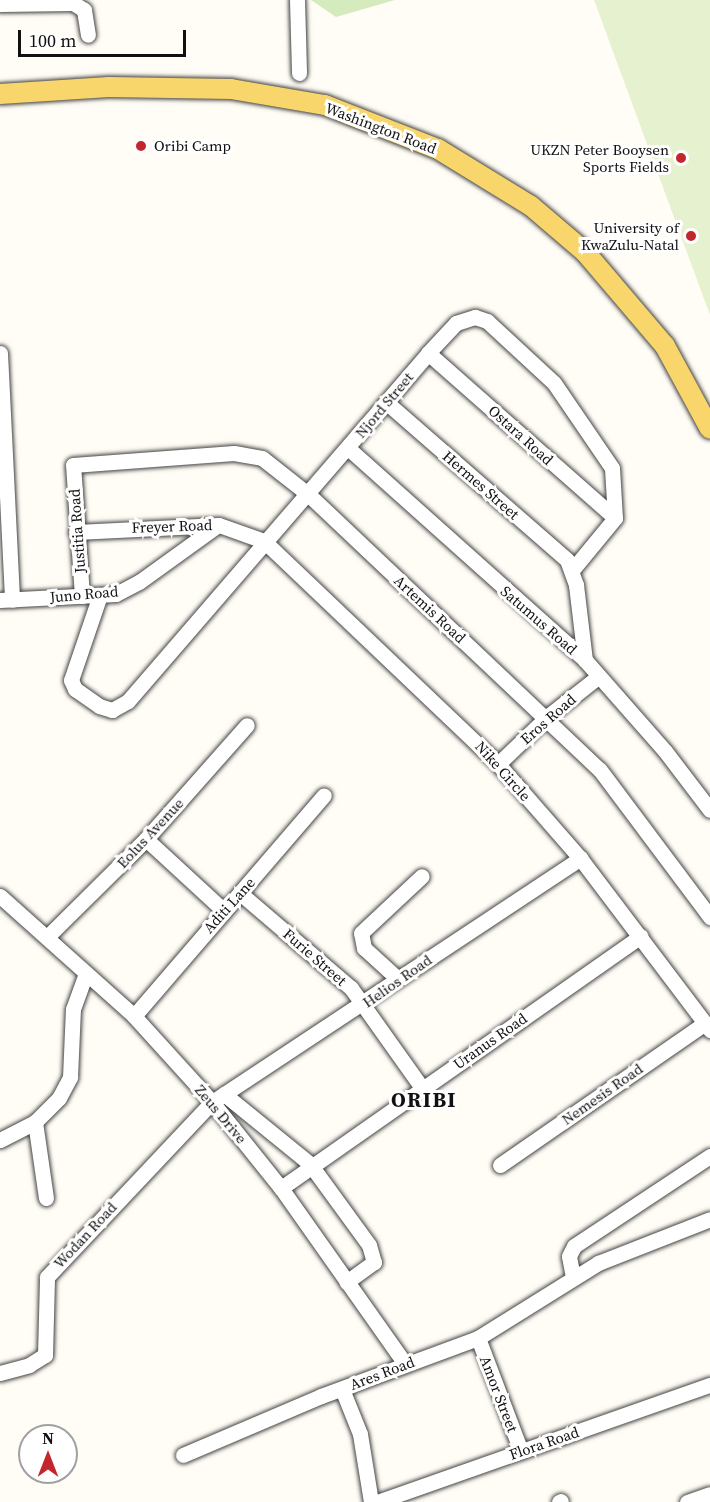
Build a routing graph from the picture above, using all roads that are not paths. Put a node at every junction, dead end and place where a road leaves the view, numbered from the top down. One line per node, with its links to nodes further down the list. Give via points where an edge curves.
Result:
1 (297, 0): 4 (street)
2 (0, 4): 3 (street, via 73,3 84,10)
3 (88, 35)
4 (299, 73)
5 (0, 94): 9 (main road, Washington Road, via 109,87 231,89 325,105 438,149 531,206 590,258 665,346)
6 (428, 352): 8 (street, Njord Street); 13 (street, Ostara Road); 13 (street, Njord Street, via 463,319 475,316 487,321 554,384 606,455 615,483)
7 (0, 353): 20 (street)
8 (386, 402): 10 (street, Njord Street); 17 (street, Hermes Street, via 558,551)
9 (710, 429)
10 (348, 448): 12 (street, Njord Street); 21 (street, Satumus Road)
11 (73, 465): 12 (street, Artemis Road, via 245,453 262,458); 15 (street, Justitia Road)
12 (309, 495): 16 (street, Njord Street); 23 (street, Artemis Road)
13 (615, 518): 17 (street)
14 (219, 525): 15 (street, Freyer Road); 16 (street, Freyer Road); 18 (street, Juno Road, via 127,590)
15 (76, 532): 19 (street, Justitia Road)
16 (264, 541): 18 (street, Njord Street, via 122,707 112,710 75,689 72,670); 25 (street, Nike Circle)
17 (573, 570): 21 (street)
18 (100, 595): 19 (street, Juno Road)
19 (82, 596): 20 (street, Juno Road)
20 (6, 600)
21 (585, 660): 22 (street, Satumus Road)
22 (599, 676): 23 (street, Eros Road); 27 (street, Satumus Road)
23 (547, 717): 25 (street, Eros Road); 34 (street, Artemis Road, via 607,778)
24 (247, 725): 28 (street, Eolus Avenue)
25 (498, 764): 29 (street, Nike Circle)
26 (324, 795): 31 (street, Aditi Lane)
27 (710, 810)
28 (146, 839): 33 (street); 35 (street, Eolus Avenue)
29 (580, 858): 36 (street, Nike Circle); 38 (street, Helios Road)
30 (422, 876): 38 (street, via 361,933 364,948)
31 (240, 893): 33 (street, Aditi Lane); 39 (street, Furie Street, via 335,973)
32 (0, 896): 35 (street, Zeus Drive)
33 (224, 910): 40 (street, Aditi Lane)
34 (710, 916)
35 (48, 936): 37 (street, Zeus Drive)
36 (641, 936): 41 (street, Nike Circle); 42 (street, Uranus Road)
37 (86, 973): 40 (street, Zeus Drive); 44 (street, via 73,1009 70,1077 59,1098)
38 (398, 979): 39 (street, Helios Road)
39 (365, 1004): 42 (street, Furie Street); 43 (street, Helios Road)
40 (134, 1016): 43 (street, Zeus Drive)
41 (707, 1027): 48 (street, Nemesis Road)
42 (422, 1088): 47 (street, Uranus Road)
43 (218, 1098): 47 (street); 49 (street, Zeus Drive); 56 (street, Wodan Road, via 47,1277 45,1354 29,1365)
44 (35, 1122): 45 (street); 50 (street)
45 (0, 1140)
46 (710, 1156): 52 (street, via 574,1246 569,1256)
47 (310, 1164): 49 (street, Uranus Road); 53 (street, via 374,1256 372,1264)
48 (500, 1165)
49 (281, 1188): 53 (street, Zeus Drive)
50 (46, 1198)
51 (710, 1219): 52 (street, Ares Road, via 598,1263)
52 (573, 1277): 54 (street, Ares Road)
53 (346, 1282): 55 (street, Zeus Drive)
54 (478, 1338): 55 (street, Ares Road); 59 (street, Amor Street)
55 (405, 1364): 58 (street, Ares Road)
56 (0, 1373)
57 (710, 1385): 59 (street, Flora Road)
58 (342, 1389): 60 (street, Ares Road); 62 (street, via 360,1434)
59 (521, 1451): 63 (street, Flora Road)
60 (183, 1455)
61 (710, 1494): 64 (street)
62 (371, 1502)
63 (377, 1502)
64 (687, 1502)

